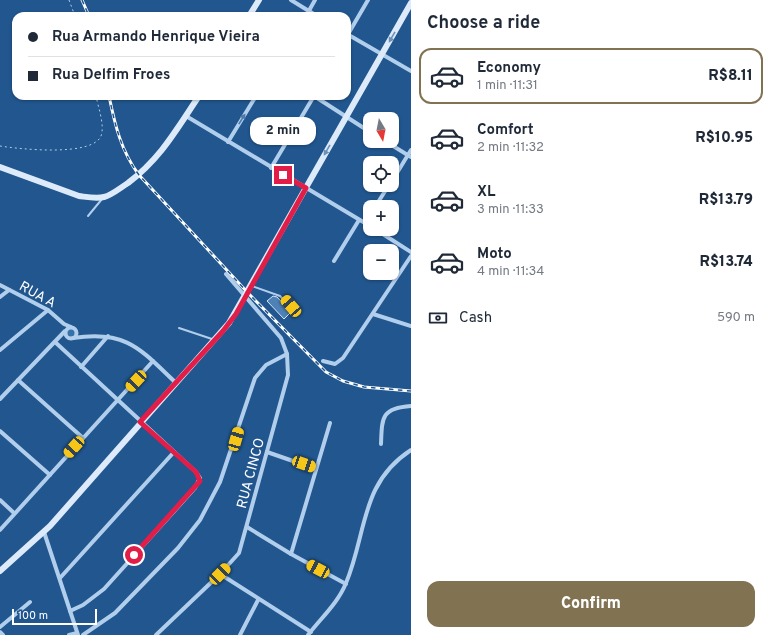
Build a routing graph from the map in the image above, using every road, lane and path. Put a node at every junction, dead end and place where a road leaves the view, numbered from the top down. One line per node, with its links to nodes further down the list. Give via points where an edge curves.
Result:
1 (69, 0): 8 (path)
2 (259, 0): 9 (street)
3 (291, 0): 7 (street)
4 (315, 0): 7 (street)
5 (367, 0): 10 (street)
6 (411, 3): 12 (street, one-way to 12)
7 (309, 11)
8 (74, 12)
9 (252, 12)
10 (351, 28)
11 (351, 37): 12 (street)
12 (382, 54): 13 (street); 20 (street)
13 (411, 71)
14 (97, 100): 23 (path, via 102,128 101,136 94,144 69,149)
15 (196, 100): 19 (street)
16 (254, 100): 22 (street, one-way to 16)
17 (312, 100): 28 (street)
18 (320, 100): 20 (street)
19 (186, 116): 22 (street); 31 (street, via 149,166)
20 (346, 117): 21 (street); 30 (street, one-way to 30)
21 (363, 128)
22 (228, 142): 28 (street)
23 (0, 146)
24 (396, 148): 26 (street)
25 (411, 150): 26 (street)
26 (409, 156): 29 (street)
27 (0, 166): 31 (street, via 80,196)
28 (271, 168): 30 (street)
29 (399, 171)
30 (306, 188): 33 (street); 41 (street)
31 (104, 197): 32 (lane)
32 (88, 216)
33 (359, 220): 34 (street); 38 (street)
34 (363, 222)
35 (386, 236): 36 (street)
36 (411, 252)
37 (411, 256): 47 (street)
38 (334, 261)
39 (226, 274): 43 (street, RUA CINCO)
40 (0, 285): 42 (street, RUA A)
41 (251, 286): 43 (street); 46 (lane, via 280,296)
42 (9, 290): 44 (street); 45 (street, RUA A)
43 (245, 297): 56 (street, via 236,314); 59 (street, RUA CINCO, via 277,333)
44 (0, 298)
45 (48, 310): 48 (street, RUA A); 58 (street)
46 (296, 313)
47 (373, 314): 49 (street); 60 (street, via 338,363)
48 (64, 324): 51 (street); 52 (street)
49 (411, 326)
50 (179, 328): 56 (lane)
51 (73, 329): 52 (street); 53 (street); 55 (street, via 76,335)
52 (66, 330): 55 (street, via 66,336); 57 (street)
53 (85, 335): 54 (street); 55 (street)
54 (108, 336): 61 (street, via 131,343); 62 (street)
55 (71, 338): 57 (street)
56 (215, 340): 64 (street)
57 (56, 341): 62 (street); 63 (street)
58 (0, 350)
59 (287, 354): 75 (street, RUA CINCO, via 288,375); 97 (street, via 266,365 255,378 220,482 200,520 178,548 115,613)
60 (323, 361)
61 (154, 362): 64 (street); 66 (street)
62 (81, 366): 66 (street)
63 (18, 380): 65 (street); 71 (street)
64 (176, 383): 68 (street)
65 (0, 400)
66 (118, 400): 68 (street); 71 (street)
67 (411, 406): 72 (street, via 387,412 383,417)
68 (140, 422): 74 (street); 82 (street)
69 (330, 423): 76 (street)
70 (0, 431): 77 (street)
71 (83, 438): 77 (street)
72 (381, 444)
73 (411, 450): 87 (street, via 386,471 376,486)
74 (174, 452): 86 (street); 90 (street, via 199,475 198,484 104,589 83,605)
75 (267, 452): 76 (street); 80 (street, RUA CINCO)
76 (316, 469): 83 (street)
77 (50, 475): 79 (street)
78 (0, 500): 79 (street)
79 (14, 513): 81 (street)
80 (248, 527): 83 (street); 85 (street, RUA CINCO, via 237,556)
81 (0, 530)
82 (44, 532): 84 (street); 86 (street)
83 (291, 554): 87 (street)
84 (0, 571)
85 (220, 574): 88 (street); 98 (street, RUA CINCO)
86 (60, 578): 90 (street)
87 (346, 584): 93 (street, via 336,601)
88 (258, 600): 93 (street); 99 (street)
89 (30, 602): 91 (street)
90 (70, 611): 94 (street)
91 (0, 626)
92 (0, 632): 95 (street)
93 (310, 633)
94 (78, 634): 96 (street)
95 (2, 635)
96 (69, 635)
97 (82, 635)
98 (156, 635)
99 (240, 635)

